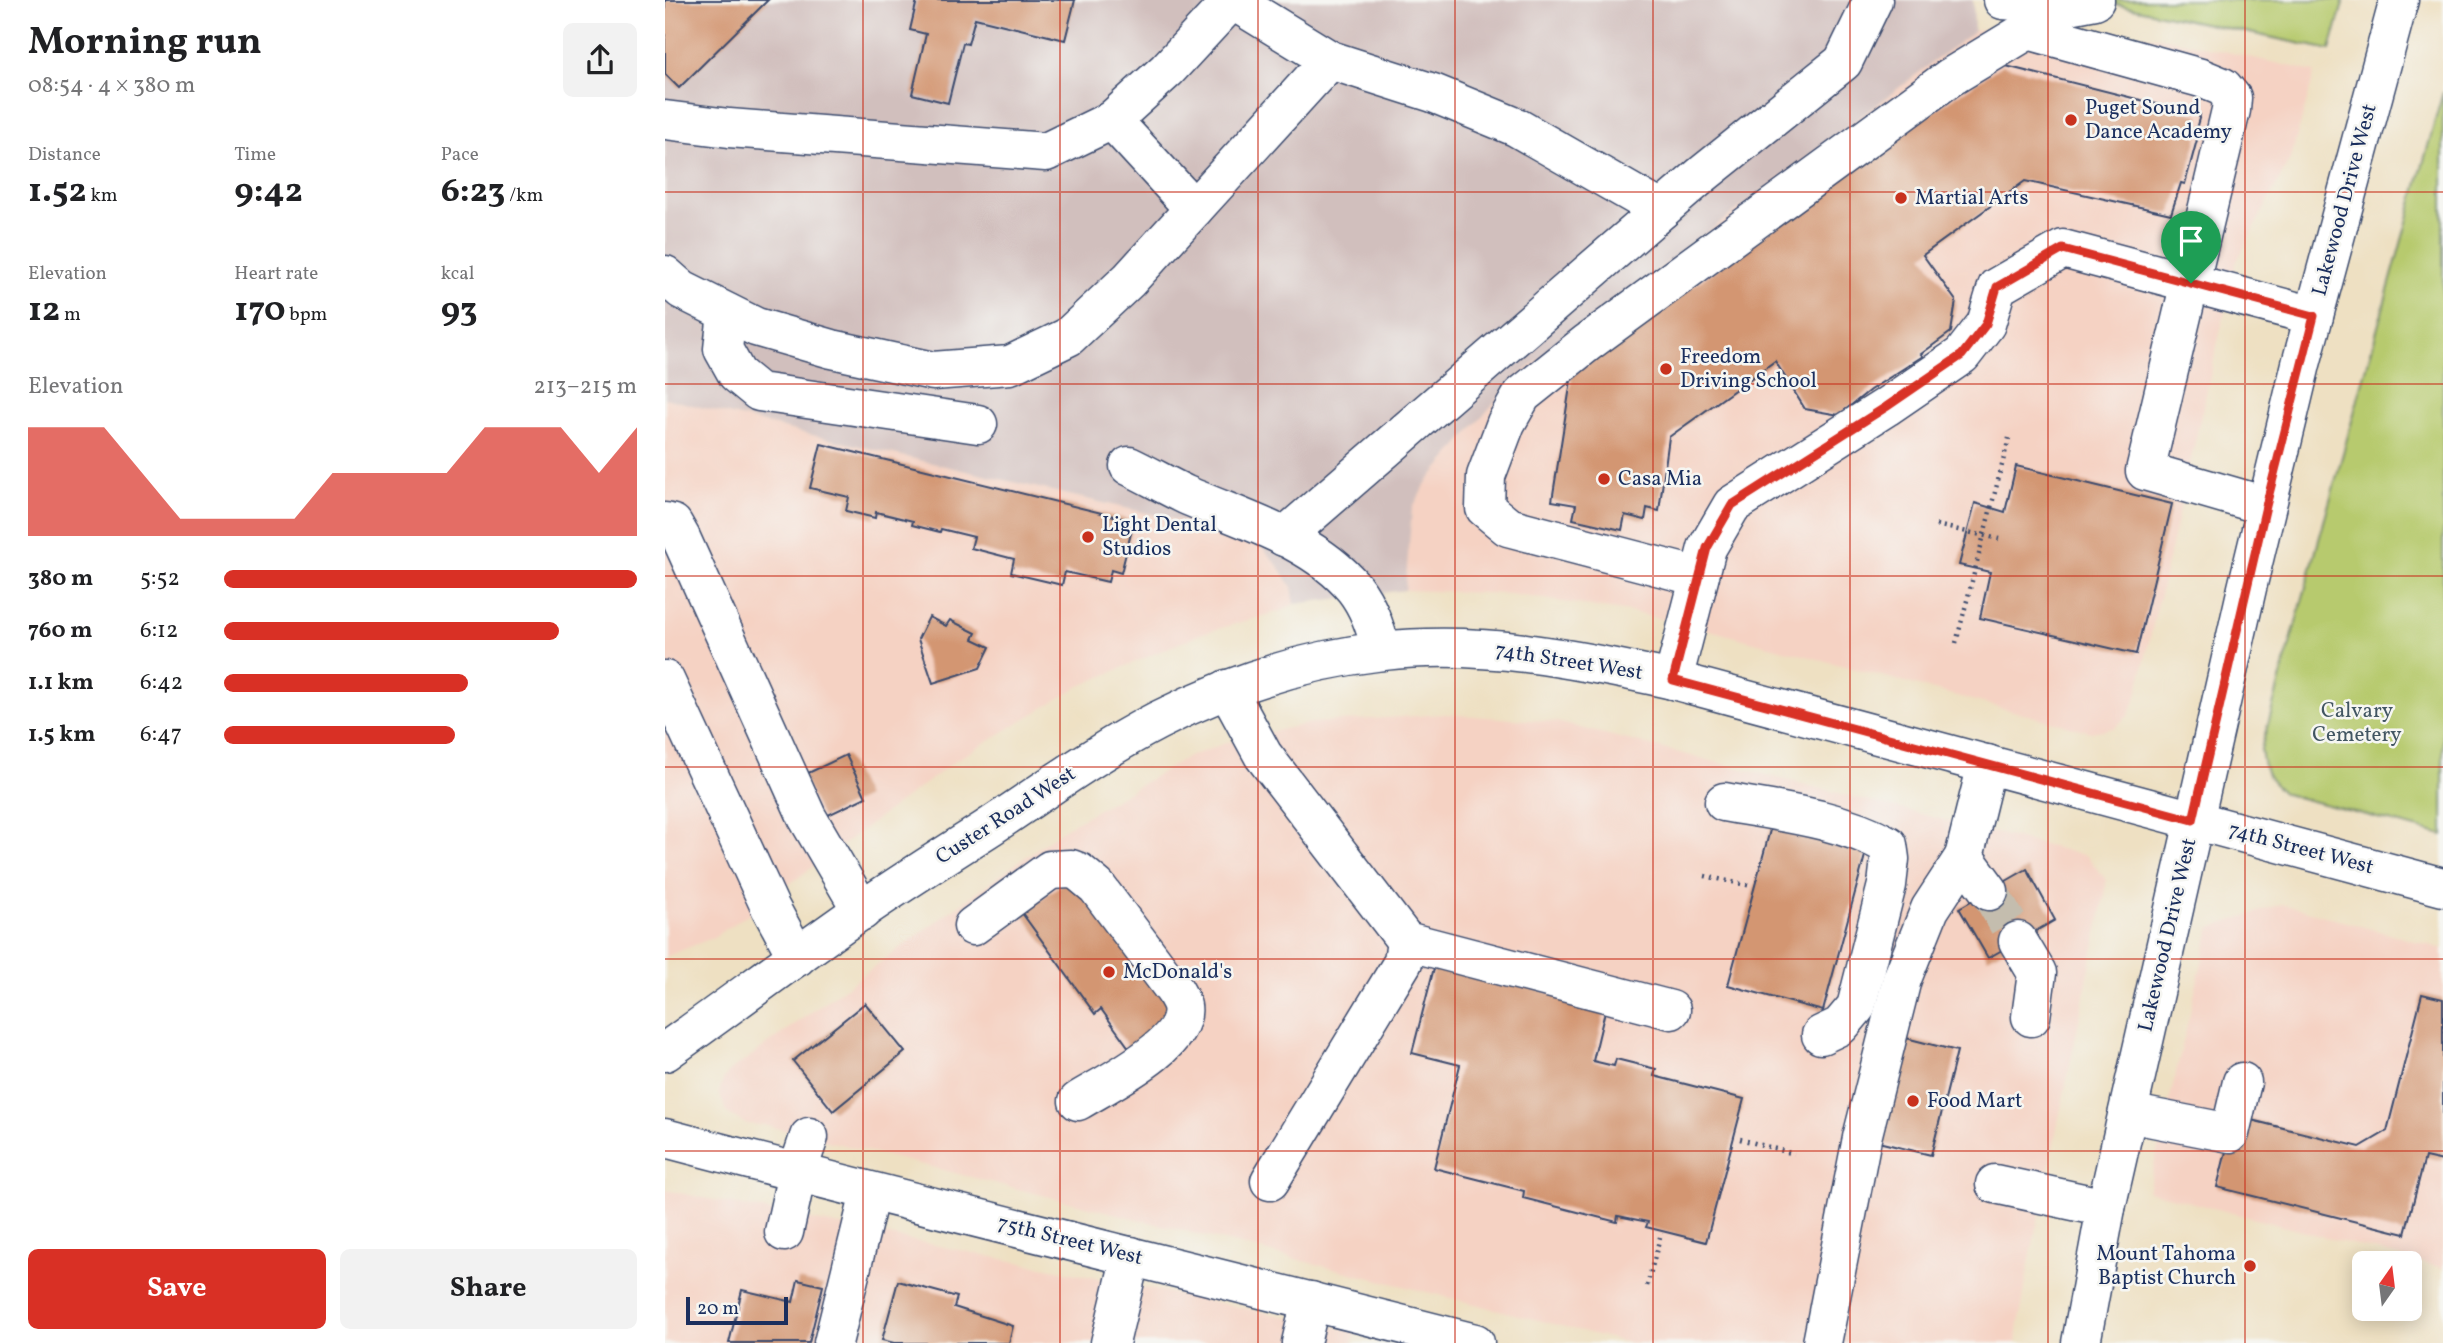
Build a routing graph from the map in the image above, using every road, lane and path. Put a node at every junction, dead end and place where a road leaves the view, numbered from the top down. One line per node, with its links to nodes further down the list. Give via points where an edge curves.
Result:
1 (1873, 0): 10 (main road, via 1843,61)
2 (2003, 0): 4 (main road)
3 (2399, 0): 14 (main road, Lakewood Drive West)
4 (2082, 3): 5 (main road)
5 (2028, 30): 12 (main road, via 2201,78 2223,87 2232,98); 24 (main road, via 1949,78 1522,395 1486,476 1485,508 1507,527)
6 (1330, 60): 8 (main road, via 1232,0 1167,70); 9 (main road); 10 (main road, via 1433,93 1516,127)
7 (665, 120): 8 (main road, via 1047,152)
8 (1112, 120): 9 (main road)
9 (1194, 209): 13 (main road, via 1068,337 1010,365 933,371 832,349 755,327)
10 (1661, 210): 22 (main road)
11 (665, 275): 13 (main road, via 682,290)
12 (2191, 283): 14 (main road); 18 (main road, via 2145,471); 24 (main road, via 2063,249 1997,287 1986,324 1962,355 1732,505 1707,548)
13 (727, 313): 15 (main road, via 723,349 737,374 759,392)
14 (2314, 316): 18 (main road, Lakewood Drive West)
15 (978, 424)
16 (2010, 438): 21 (path)
17 (1129, 466): 22 (main road)
18 (2266, 506): 32 (main road, Lakewood Drive West)
19 (665, 522): 38 (main road, via 673,524 681,538 807,817)
20 (1936, 525): 21 (path)
21 (1983, 536): 23 (path); 25 (path)
22 (1284, 537): 26 (main road, via 1353,587 1373,619)
23 (1999, 539)
24 (1699, 578): 28 (main road)
25 (1955, 643)
26 (1382, 651): 28 (main road, 74th Street West, via 1494,649 1592,662); 29 (main road, Custer Road West, via 1304,665)
27 (665, 680): 42 (main road)
28 (1673, 680): 30 (main road, 74th Street West)
29 (1227, 690): 38 (main road, Custer Road West, via 1150,725); 40 (main road, via 1263,755)
30 (1987, 764): 32 (main road, 74th Street West); 33 (main road)
31 (1724, 802): 45 (main road, via 1867,833 1888,845 1887,885 1856,1007 1840,1026)
32 (2193, 820): 36 (main road, 74th Street West); 49 (main road, Lakewood Drive West)
33 (1964, 857): 37 (main road); 68 (main road, via 1930,909 1902,979 1852,1190)
34 (1705, 876): 35 (path)
35 (1751, 886)
36 (2443, 887)
37 (1989, 891)
38 (862, 911): 42 (main road, Custer Road West)
39 (973, 926): 48 (main road, via 1050,870 1071,869 1097,887 1175,991 1182,1006 1171,1039)
40 (1406, 941): 43 (main road); 55 (main road, via 1403,962)
41 (2018, 941): 44 (main road, via 2037,972)
42 (797, 957): 46 (main road, Custer Road West)
43 (1671, 1010)
44 (2031, 1017)
45 (1821, 1035)
46 (665, 1052)
47 (2242, 1082): 49 (main road, via 2230,1133)
48 (1078, 1101)
49 (2128, 1113): 58 (main road, Lakewood Drive West)
50 (665, 1138): 54 (main road, 75th Street West)
51 (809, 1138): 54 (main road)
52 (1740, 1139): 53 (path)
53 (1794, 1154)
54 (797, 1173): 57 (main road, 75th Street West); 59 (main road)
55 (1270, 1181)
56 (1996, 1184): 58 (main road)
57 (870, 1193): 61 (main road, 75th Street West); 64 (main road)
58 (2106, 1208): 69 (main road, Lakewood Drive West)
59 (784, 1233)
60 (1660, 1237): 62 (path)
61 (1131, 1256): 63 (main road, 75th Street West); 65 (main road)
62 (1647, 1286)
63 (1311, 1301): 66 (main road); 67 (main road, 75th Street West)
64 (833, 1343)
65 (1110, 1343)
66 (1301, 1343)
67 (1475, 1343)
68 (1822, 1343)
69 (2081, 1343)

